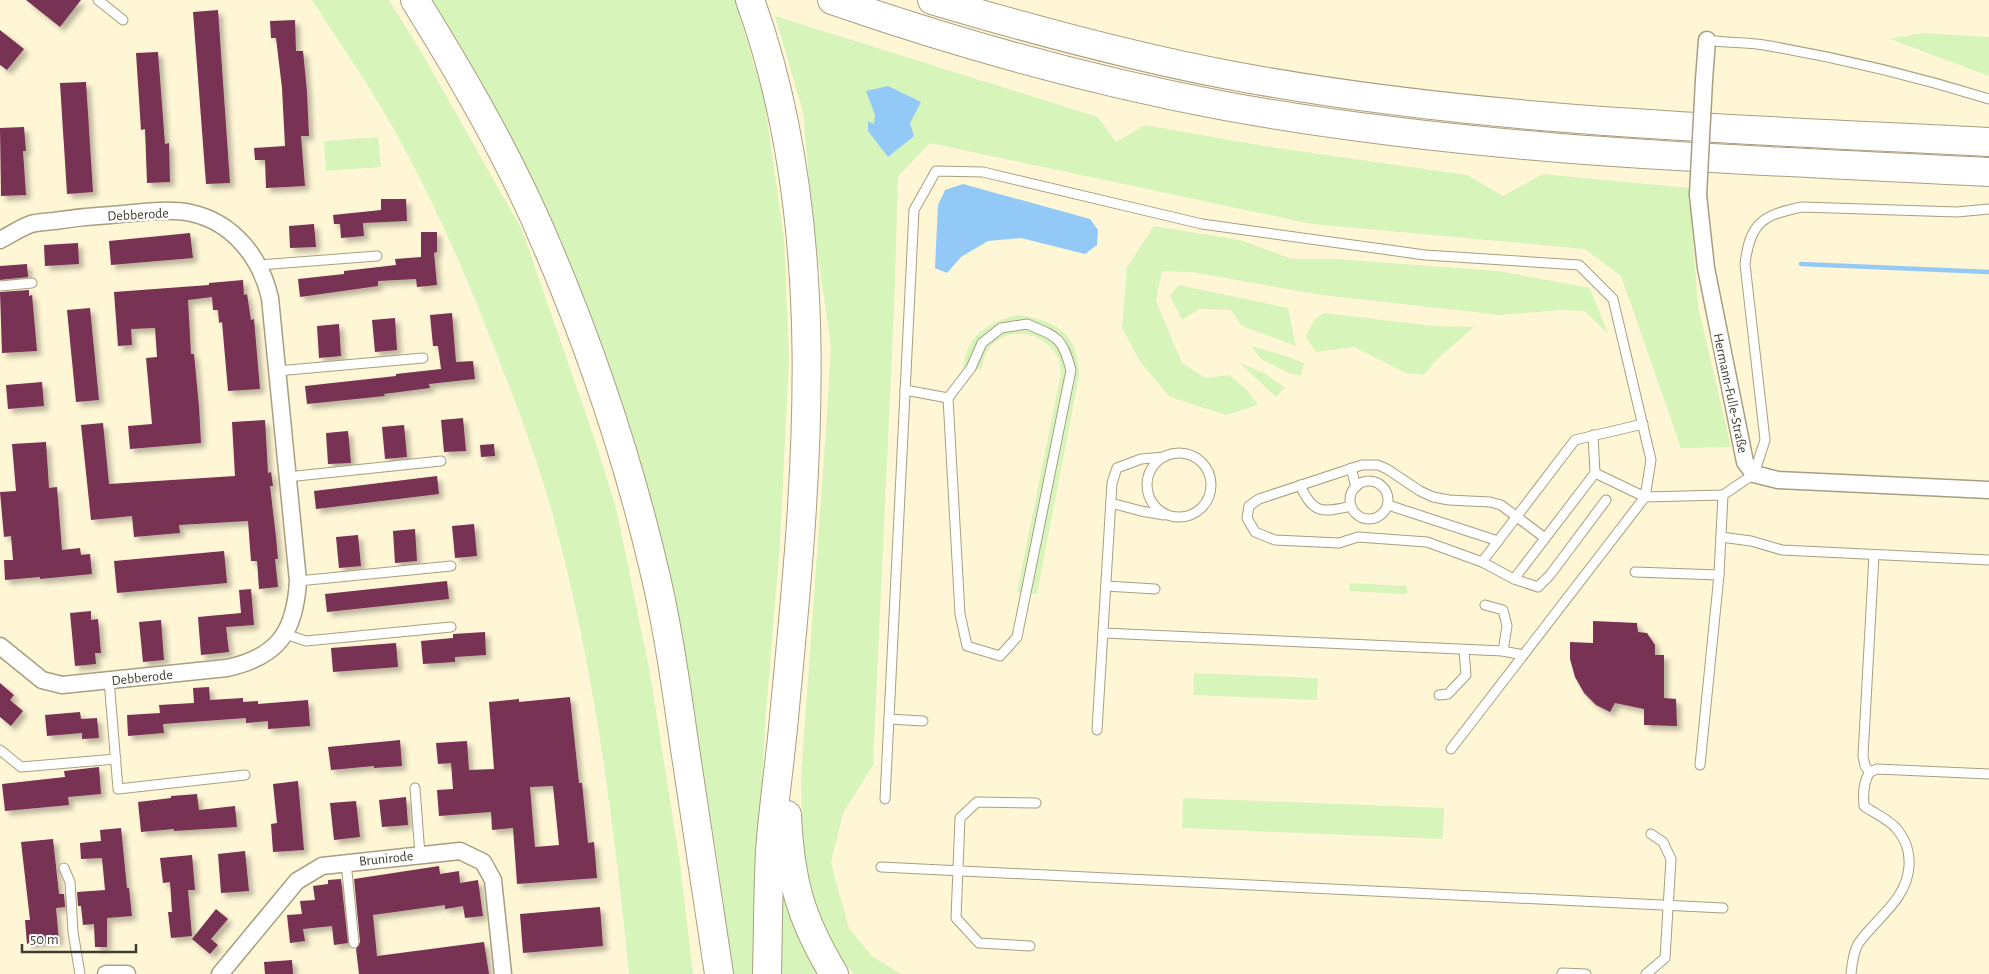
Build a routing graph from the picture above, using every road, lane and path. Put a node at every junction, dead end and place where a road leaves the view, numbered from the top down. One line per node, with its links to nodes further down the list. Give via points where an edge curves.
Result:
1 (98, 0): 6 (lane)
2 (415, 0): 97 (highway, via 478,107 542,235 610,410 654,567 670,647)
3 (750, 0): 69 (highway, via 781,101 792,160 800,224 807,368 801,534)
4 (832, 0): 10 (highway, via 1010,55 1126,85 1224,106 1324,122 1561,148)
5 (932, 0): 9 (highway, via 1133,55 1330,92 1574,119)
6 (122, 20)
7 (1707, 40): 8 (lane, via 1746,42 1893,70); 27 (street, Hermann-Fulle-Straße, bridge, via 1698,195 1700,226 1745,462)
8 (1989, 99)
9 (1989, 142)
10 (1989, 172)
11 (1989, 210): 27 (lane, via 1957,212 1802,207 1779,212 1760,221 1748,243 1745,264 1765,440)
12 (0, 240): 14 (street, Debberode, via 31,224 161,211 191,213 212,220 234,234)
13 (377, 256): 14 (lane)
14 (259, 265): 18 (street, Debberode, via 270,298)
15 (32, 283): 16 (lane)
16 (0, 286)
17 (423, 358): 18 (lane)
18 (277, 371): 29 (street, Debberode)
19 (905, 390): 20 (lane); 21 (lane, via 914,210 936,172 983,172 1202,224 1425,255 1579,265 1613,299); 67 (lane)
20 (948, 398): 20 (lane, via 971,368 982,343 1000,328 1027,324 1052,335 1065,348 1071,370 1017,637 1000,656 967,646 960,614)
21 (1643, 424): 22 (lane); 35 (lane, via 1651,460)
22 (1593, 435): 26 (lane); 41 (lane, via 1575,440)
23 (1164, 457): 37 (lane, via 1142,459 1117,468); 40 (lane, via 1150,472 1148,488 1153,503); 40 (lane, via 1174,454 1195,457 1203,463 1212,482 1211,493 1200,510 1191,515)
24 (441, 461): 29 (lane)
25 (1351, 468): 28 (lane, via 1378,465); 30 (lane); 31 (lane)
26 (1595, 472): 35 (lane); 45 (lane)
27 (1754, 474): 33 (street, via 1778,480); 34 (lane)
28 (1397, 475): 32 (lane); 41 (lane, via 1433,498 1490,502 1501,505)
29 (288, 477): 54 (street, Debberode)
30 (1300, 485): 39 (lane, via 1307,501 1317,508 1332,510); 44 (lane, via 1260,498 1249,506 1247,518 1255,532 1275,540 1339,543 1358,537)
31 (1356, 487): 32 (lane, via 1367,482); 39 (lane, via 1351,496)
32 (1383, 487): 38 (lane)
33 (1989, 490)
34 (1723, 496): 35 (lane); 43 (lane)
35 (1646, 497): 64 (lane)
36 (1606, 500): 53 (lane, via 1538,587)
37 (1111, 503): 40 (lane); 55 (lane)
38 (1388, 505): 42 (lane, via 1381,516); 46 (lane)
39 (1351, 506): 42 (lane, via 1358,516)
40 (1170, 516)
41 (1516, 517): 45 (lane); 46 (lane)
42 (1370, 519): 44 (lane)
43 (1721, 537): 47 (lane, via 1782,550); 52 (lane)
44 (1371, 538): 49 (lane, via 1427,542)
45 (1545, 538): 53 (lane)
46 (1498, 541): 49 (lane)
47 (1874, 555): 48 (lane); 75 (lane, via 1863,756)
48 (1989, 560)
49 (1482, 562): 53 (lane)
50 (452, 566): 54 (lane)
51 (1635, 572): 52 (lane)
52 (1719, 574): 74 (lane)
53 (1514, 579)
54 (298, 581): 60 (street, Debberode, via 292,620)
55 (1106, 586): 56 (lane); 59 (lane)
56 (1155, 589)
57 (1485, 605): 63 (lane, via 1503,610 1507,626)
58 (451, 627): 60 (lane, via 306,641)
59 (1103, 633): 62 (lane); 70 (lane)
60 (284, 634): 65 (street, Debberode, via 277,644 247,664)
61 (0, 646): 65 (street, Debberode, via 42,680 52,684)
62 (1464, 651): 63 (lane); 66 (lane, via 1466,676 1448,694)
63 (1503, 651): 64 (lane)
64 (1523, 655): 71 (lane)
65 (109, 680): 73 (lane)
66 (1439, 695)
67 (889, 719): 68 (lane); 79 (lane)
68 (923, 720)
69 (783, 729): 98 (highway, via 770,850); 99 (highway, via 790,865 809,929)
70 (1097, 730)
71 (1451, 749)
72 (0, 750): 73 (lane, via 21,767)
73 (116, 759): 77 (lane, via 118,789)
74 (1700, 765)
75 (1870, 772): 76 (lane, via 1877,769); 102 (lane, via 1865,778 1864,806 1894,826 1905,840 1910,855 1908,880 1900,896 1857,946)
76 (1989, 774)
77 (245, 775)
78 (415, 788): 82 (lane)
79 (885, 799)
80 (1036, 803): 86 (lane, via 977,802 960,818)
81 (1651, 834): 87 (lane, via 1663,842 1672,859)
82 (420, 855): 83 (street, Brunirode); 96 (street, Brunirode, via 460,851 483,862 493,880)
83 (346, 862): 89 (lane); 95 (street, Brunirode, via 322,866 297,882)
84 (64, 868): 92 (lane, via 70,882)
85 (881, 868): 86 (lane)
86 (959, 871): 87 (lane); 90 (lane, via 956,918 979,943)
87 (1668, 905): 88 (lane); 101 (lane, via 1665,958)
88 (1723, 908)
89 (354, 943)
90 (1030, 946)
91 (1562, 973): 100 (lane)
92 (80, 974)
93 (106, 974): 94 (street)
94 (127, 974)
95 (220, 974)
96 (503, 974)
97 (719, 974)
98 (767, 974)
99 (834, 974)
100 (1586, 974)
101 (1646, 974)
102 (1851, 974)

